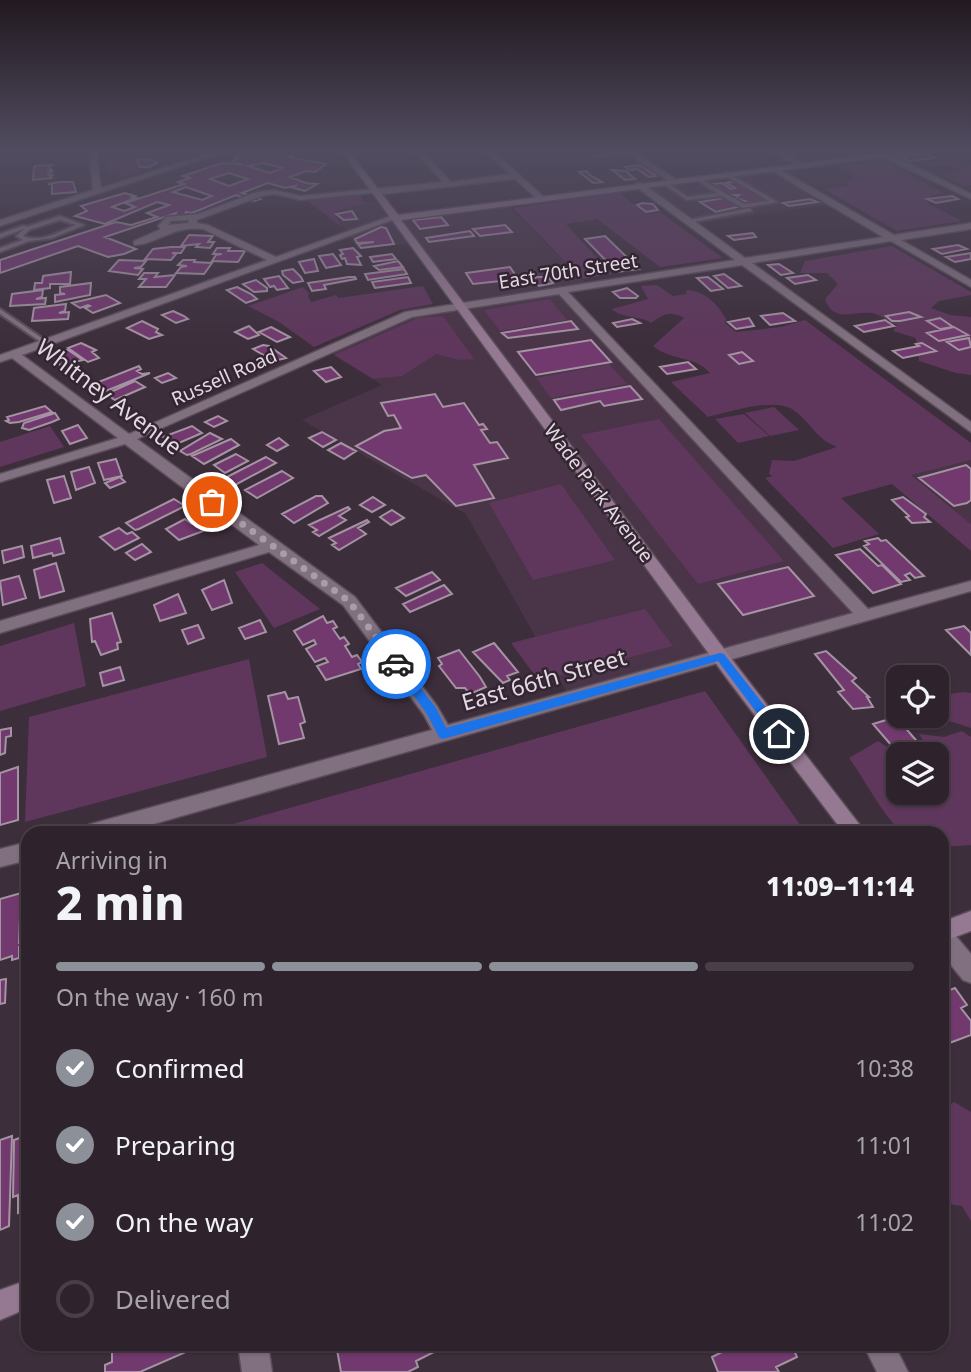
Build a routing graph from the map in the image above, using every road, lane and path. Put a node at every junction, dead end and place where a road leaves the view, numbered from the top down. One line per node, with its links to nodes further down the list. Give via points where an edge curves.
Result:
1 (29, 214): 10 (street)
2 (211, 214): 11 (street)
3 (391, 214): 8 (street, Wade Park Avenue)
4 (423, 214): 8 (street)
5 (678, 214): 9 (street)
6 (732, 214): 9 (lane)
7 (851, 214): 15 (street)
8 (394, 218): 19 (street); 23 (street, Wade Park Avenue)
9 (687, 221): 20 (street)
10 (4, 222): 13 (lane)
11 (192, 222): 17 (street, via 169,219 162,226 169,229); 19 (street)
12 (971, 226): 15 (street, East 70th Street)
13 (25, 228): 14 (lane); 16 (lane, via 19,236); 16 (lane, via 65,218 81,223)
14 (0, 236)
15 (892, 238): 20 (street, East 70th Street); 21 (street)
16 (28, 240): 18 (lane)
17 (137, 243)
18 (0, 250)
19 (276, 261): 25 (street)
20 (745, 262): 22 (street, East 70th Street); 27 (street)
21 (971, 284)
22 (560, 289): 23 (street, East 70th Street); 32 (street)
23 (460, 306): 28 (street, Russell Road, via 409,314); 34 (street, Wade Park Avenue)
24 (0, 311): 25 (lane)
25 (47, 344): 26 (street)
26 (8, 357): 28 (street, Whitney Avenue)
27 (971, 428)
28 (127, 439): 29 (street, Russell Road); 30 (street, Whitney Avenue)
29 (0, 478)
30 (271, 546): 33 (street); 35 (street, Whitney Avenue, via 349,601)
31 (971, 586): 32 (street, East 66th Street)
32 (866, 616): 34 (street, East 66th Street)
33 (0, 627)
34 (720, 657): 35 (street, East 66th Street); 37 (street, Wade Park Avenue)
35 (443, 734): 36 (street, East 66th Street)
36 (116, 826)
37 (851, 826)
38 (21, 853): 39 (street)
39 (0, 859)
40 (971, 921): 41 (street)
41 (949, 932)
42 (949, 944): 43 (street)
43 (971, 972)
44 (21, 1297): 45 (street)
45 (0, 1305)
46 (254, 1351): 48 (street)
47 (882, 1351): 49 (street)
48 (257, 1372)
49 (892, 1372)

